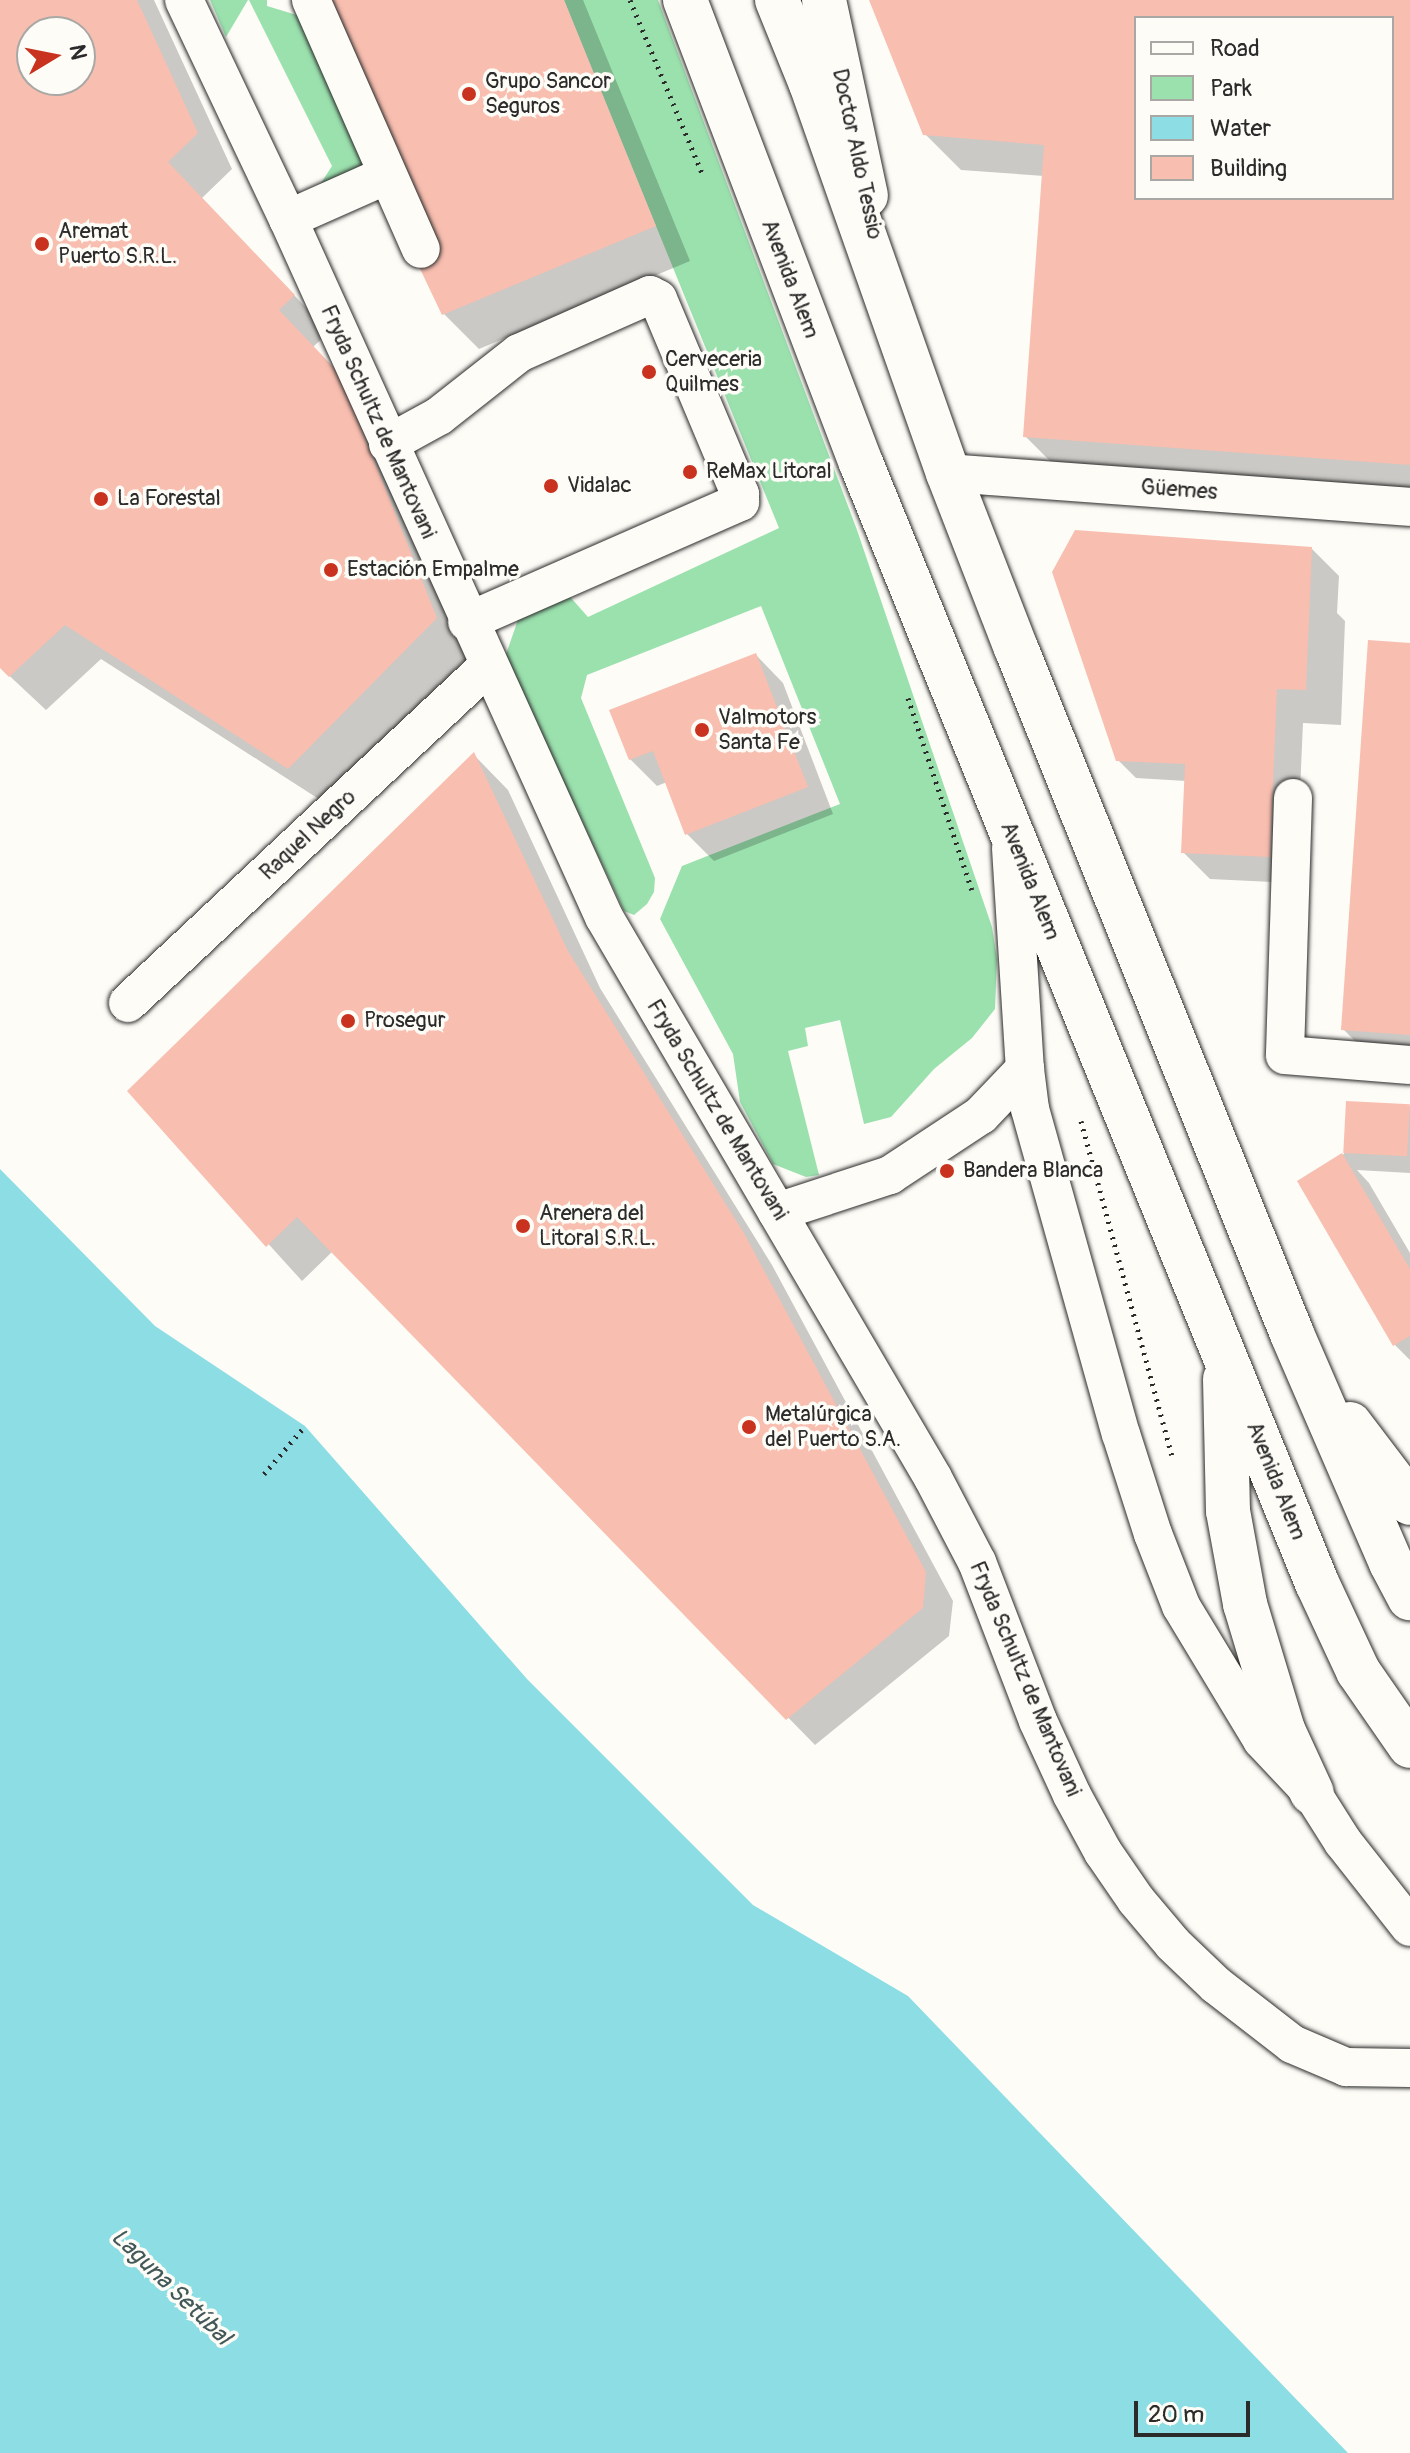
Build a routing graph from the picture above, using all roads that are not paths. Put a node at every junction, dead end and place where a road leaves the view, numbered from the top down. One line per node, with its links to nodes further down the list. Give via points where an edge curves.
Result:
1 (184, 0): 7 (street, Fryda Schultz de Mantovani)
2 (311, 0): 6 (street)
3 (685, 0): 16 (main road, Avenida Alem, via 861,463)
4 (777, 0): 9 (main road)
5 (824, 0): 9 (main road, Doctor Aldo Tessio)
6 (387, 175): 7 (street); 8 (street)
7 (288, 219): 10 (street, Fryda Schultz de Mantovani)
8 (421, 249)
9 (890, 308): 11 (main road)
10 (388, 444): 13 (street, Fryda Schultz de Mantovani); 13 (street, via 439,416 519,353 650,295 658,299 740,502)
11 (948, 473): 12 (street, Güemes); 21 (main road)
12 (1410, 507)
13 (467, 622): 14 (street, Fryda Schultz de Mantovani)
14 (488, 666): 17 (street, Raquel Negro); 20 (street, Fryda Schultz de Mantovani, via 604,917)
15 (1293, 798): 18 (street, via 1285,1055)
16 (1010, 833): 19 (street); 22 (main road, Avenida Alem)
17 (128, 1003)
18 (1410, 1065)
19 (1025, 1069): 20 (street, via 981,1115 890,1175); 26 (street, via 1030,1109 1121,1434 1181,1606 1262,1740)
20 (777, 1212): 28 (street, Fryda Schultz de Mantovani, via 969,1548 1072,1795 1136,1900 1216,1985 1292,2044 1346,2067)
21 (1292, 1334): 23 (main road, via 1369,1453); 24 (main road)
22 (1225, 1353): 25 (main road, Avenida Alem, via 1358,1671); 26 (main road, via 1228,1511 1245,1604 1283,1730)
23 (1410, 1503)
24 (1410, 1598)
25 (1410, 1746)
26 (1312, 1793): 27 (street)
27 (1410, 1927)
28 (1410, 2068)

